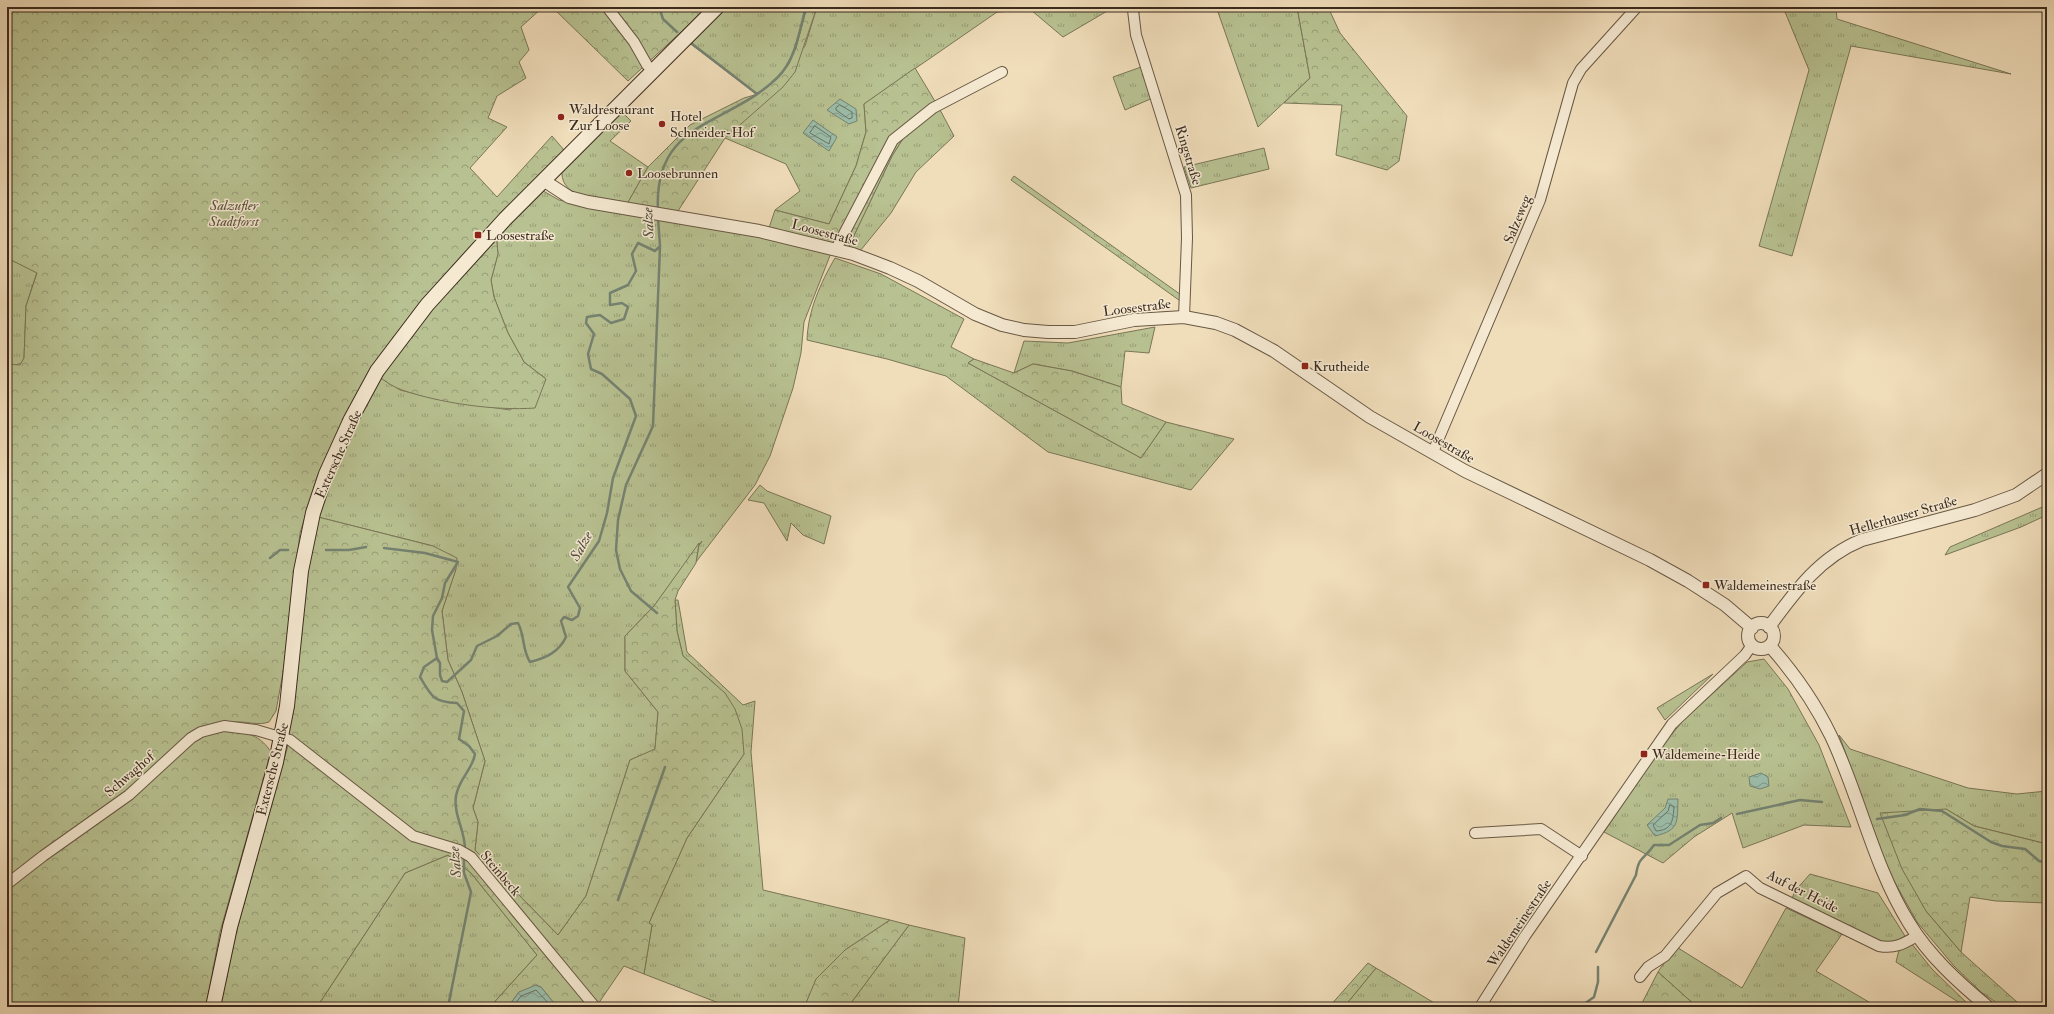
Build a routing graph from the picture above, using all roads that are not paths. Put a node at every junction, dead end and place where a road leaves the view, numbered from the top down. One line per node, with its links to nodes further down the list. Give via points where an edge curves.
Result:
1 (606, 7): 5 (street)
2 (717, 7): 5 (main road, Extersche Straße)
3 (1137, 7): 9 (street, Ringstraße, via 1133,10 1136,35 1186,195)
4 (1637, 7): 10 (street, Salzeweg, via 1580,69 1540,200)
5 (653, 71): 7 (main road, Extersche Straße)
6 (1002, 72): 8 (street, via 933,108 893,140)
7 (543, 180): 8 (street, Loosestraße, via 569,197 759,231); 16 (main road, Extersche Straße, via 428,305 377,371 351,419 326,474 308,533 296,605)
8 (836, 250): 9 (street, Loosestraße, via 890,268 975,314 1002,325 1024,330 1074,332 1134,320)
9 (1184, 317): 10 (street, Loosestraße, via 1216,323 1253,338 1370,417)
10 (1433, 452): 13 (street, Loosestraße, via 1465,471 1650,560 1725,604)
11 (2047, 474): 12 (street, Hellerhauser Straße, via 2016,495 1975,510 1850,545 1816,568)
12 (1769, 626): 13 (street, via 1760,624); 15 (street, via 1774,636)
13 (1752, 628): 14 (street, via 1749,637)
14 (1752, 646): 15 (street, via 1761,649); 18 (street, Waldemeinestraße, via 1672,724)
15 (1770, 646): 20 (street, via 1802,686 1831,736 1883,872)
16 (282, 736): 19 (street, Schwaghof, via 237,726 224,726 201,732 183,745 129,796); 22 (main road, Extersche Straße, via 230,927); 23 (street, Steinbeck, via 333,772 413,836 459,850 471,857)
17 (1475, 833): 18 (street, via 1541,829)
18 (1582, 856): 24 (street, Waldemeinestraße, via 1525,936)
19 (7, 884)
20 (1917, 936): 21 (street, Auf der Heide, via 1901,946 1879,946 1777,897 1760,888 1746,876 1717,893 1665,956 1648,967); 25 (street, via 1962,985)
21 (1640, 976)
22 (213, 1007)
23 (595, 1007)
24 (1480, 1007)
25 (1988, 1007)

